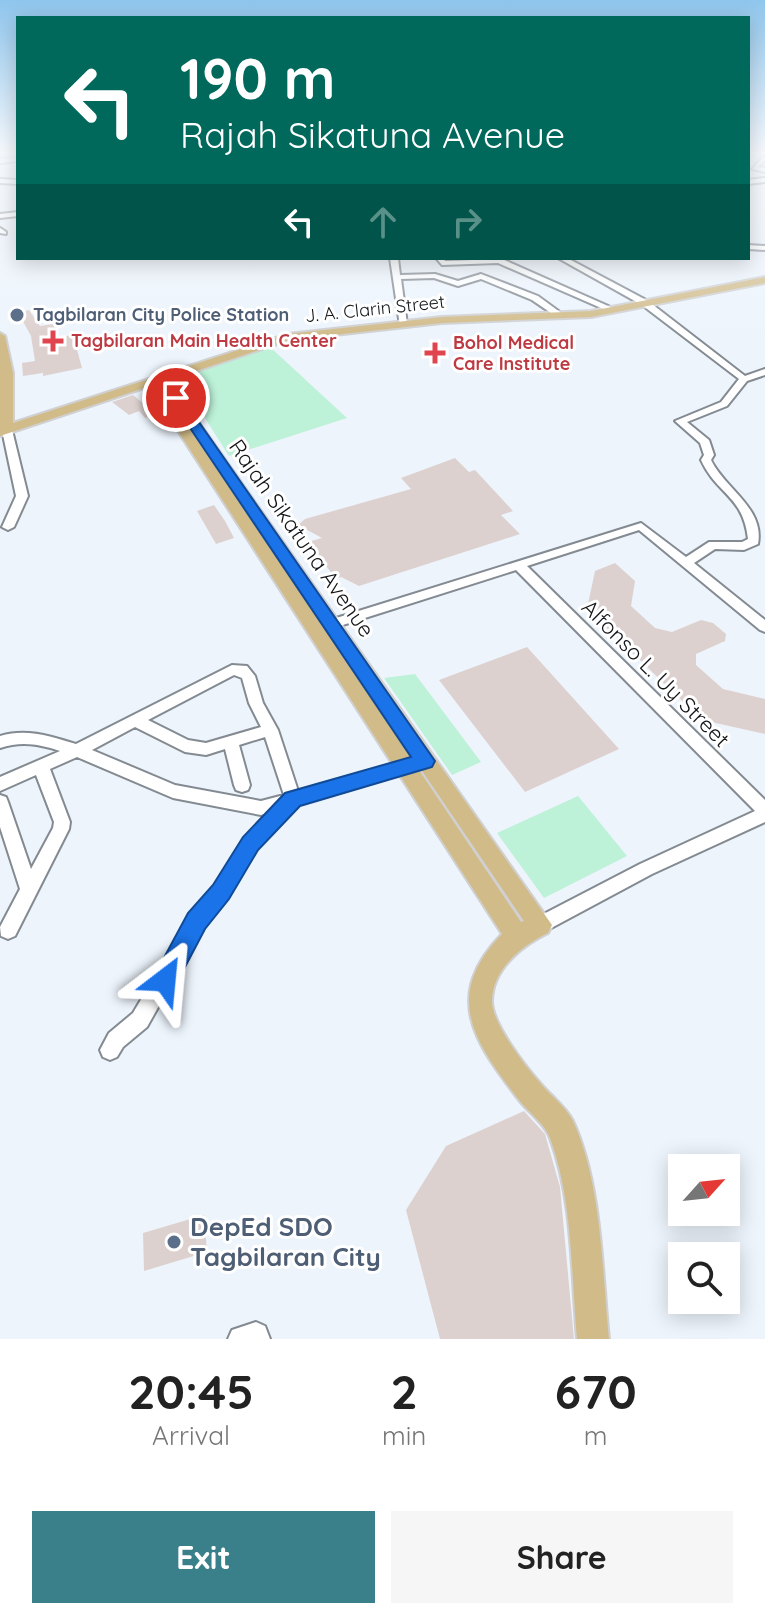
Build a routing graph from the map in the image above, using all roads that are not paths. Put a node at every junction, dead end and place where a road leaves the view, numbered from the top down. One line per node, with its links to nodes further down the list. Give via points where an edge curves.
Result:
1 (394, 260): 7 (street)
2 (441, 260): 5 (street)
3 (498, 260): 5 (street); 10 (street)
4 (566, 260): 9 (street)
5 (451, 263): 6 (street)
6 (481, 276): 7 (street, via 458,284 435,276); 11 (street, via 535,298)
7 (397, 277): 12 (street)
8 (765, 280): 9 (main road, J. A. Clarin Street)
9 (645, 303): 10 (main road, J. A. Clarin Street); 18 (street)
10 (611, 309): 11 (main road, J. A. Clarin Street)
11 (560, 315): 12 (main road, J. A. Clarin Street)
12 (403, 324): 15 (main road, J. A. Clarin Street, via 277,339)
13 (0, 336): 14 (main road)
14 (2, 358): 20 (main road)
15 (179, 371): 17 (main road, J. A. Clarin Street); 19 (main road)
16 (765, 372): 18 (street)
17 (156, 379): 19 (main road, Rajah Sikatuna Avenue); 21 (main road, J. A. Clarin Street); 23 (main road)
18 (744, 379): 25 (street, via 724,404 680,421 705,442 714,477 745,502 754,541 744,546 713,545)
19 (176, 398): 23 (main road, Rajah Sikatuna Avenue)
20 (6, 413): 21 (main road); 22 (main road)
21 (42, 419): 22 (main road, J. A. Clarin Street)
22 (3, 431): 24 (street, via 22,496)
23 (210, 458): 28 (main road)
24 (8, 527)
25 (686, 562): 26 (street, via 641,526); 27 (street)
26 (518, 564): 28 (street); 40 (street, Alfonso L. Uy Street)
27 (765, 627)
28 (329, 635): 34 (main road)
29 (134, 719): 30 (street, via 237,669 248,676); 32 (street, via 185,746 206,749); 33 (street)
30 (270, 730): 32 (street); 38 (street)
31 (0, 742): 33 (street, via 24,737)
32 (231, 742): 37 (street)
33 (77, 750): 35 (street); 38 (street, via 173,791 261,808)
34 (415, 765): 38 (street); 43 (main road)
35 (41, 766): 36 (street); 41 (street, via 62,822)
36 (0, 784)
37 (242, 785)
38 (293, 799): 44 (street, via 251,843 197,921 140,1020)
39 (0, 802): 41 (street)
40 (765, 813): 43 (street)
41 (29, 889): 42 (street)
42 (8, 918)
43 (529, 930): 47 (main road, via 492,962 479,1000 500,1050 561,1127 578,1188)
44 (110, 1050)
45 (241, 1339): 46 (street)
46 (257, 1339)
47 (593, 1339)

